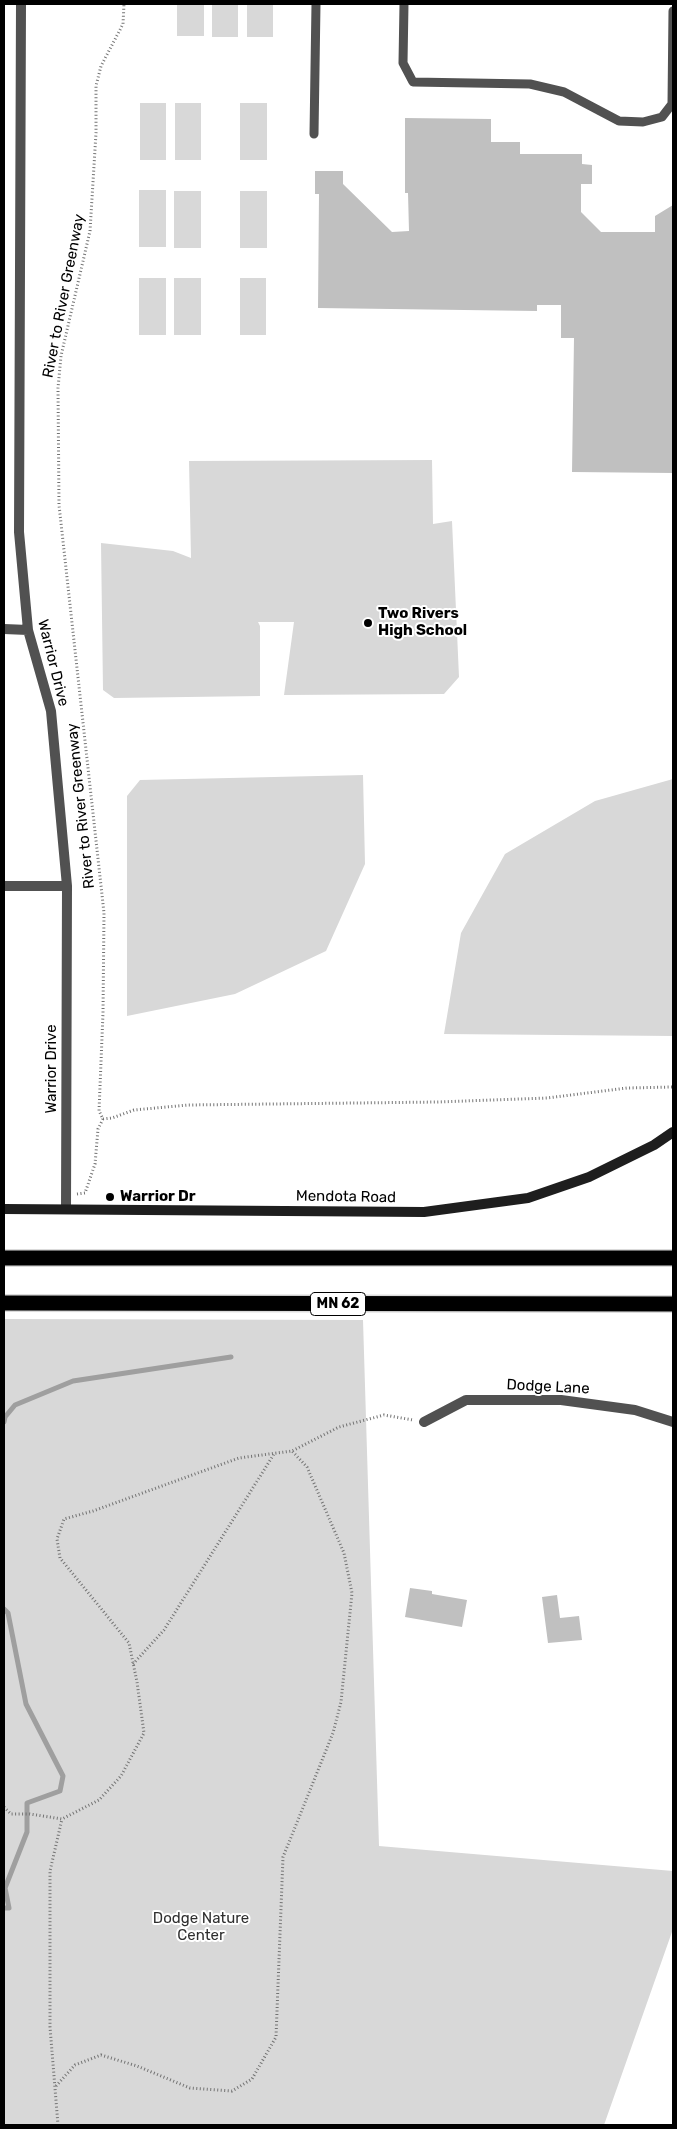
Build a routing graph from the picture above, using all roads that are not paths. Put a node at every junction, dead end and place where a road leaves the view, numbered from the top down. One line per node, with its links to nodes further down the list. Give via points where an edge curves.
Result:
1 (20, 4): 8 (street, Warrior Drive, via 19,532)
2 (316, 4): 6 (lane)
3 (404, 4): 5 (lane, via 403,63 413,82 530,84 564,92 619,121 643,122 662,117 672,104)
4 (673, 11): 5 (lane)
5 (673, 25)
6 (314, 134)
7 (4, 629): 8 (street)
8 (28, 630): 10 (street, Warrior Drive, via 51,711)
9 (4, 886): 10 (street)
10 (67, 886): 13 (street, Warrior Drive)
11 (673, 1132): 13 (street, Mendota Road, via 589,1177 528,1198 424,1212)
12 (4, 1209): 13 (street, Mendota Road)
13 (66, 1209)
14 (4, 1258): 15 (highway)
15 (673, 1258)
16 (4, 1303): 17 (highway, MN 62)
17 (673, 1304)
18 (424, 1422): 19 (street, Dodge Lane, via 466,1400 551,1400 635,1410)
19 (673, 1422)

